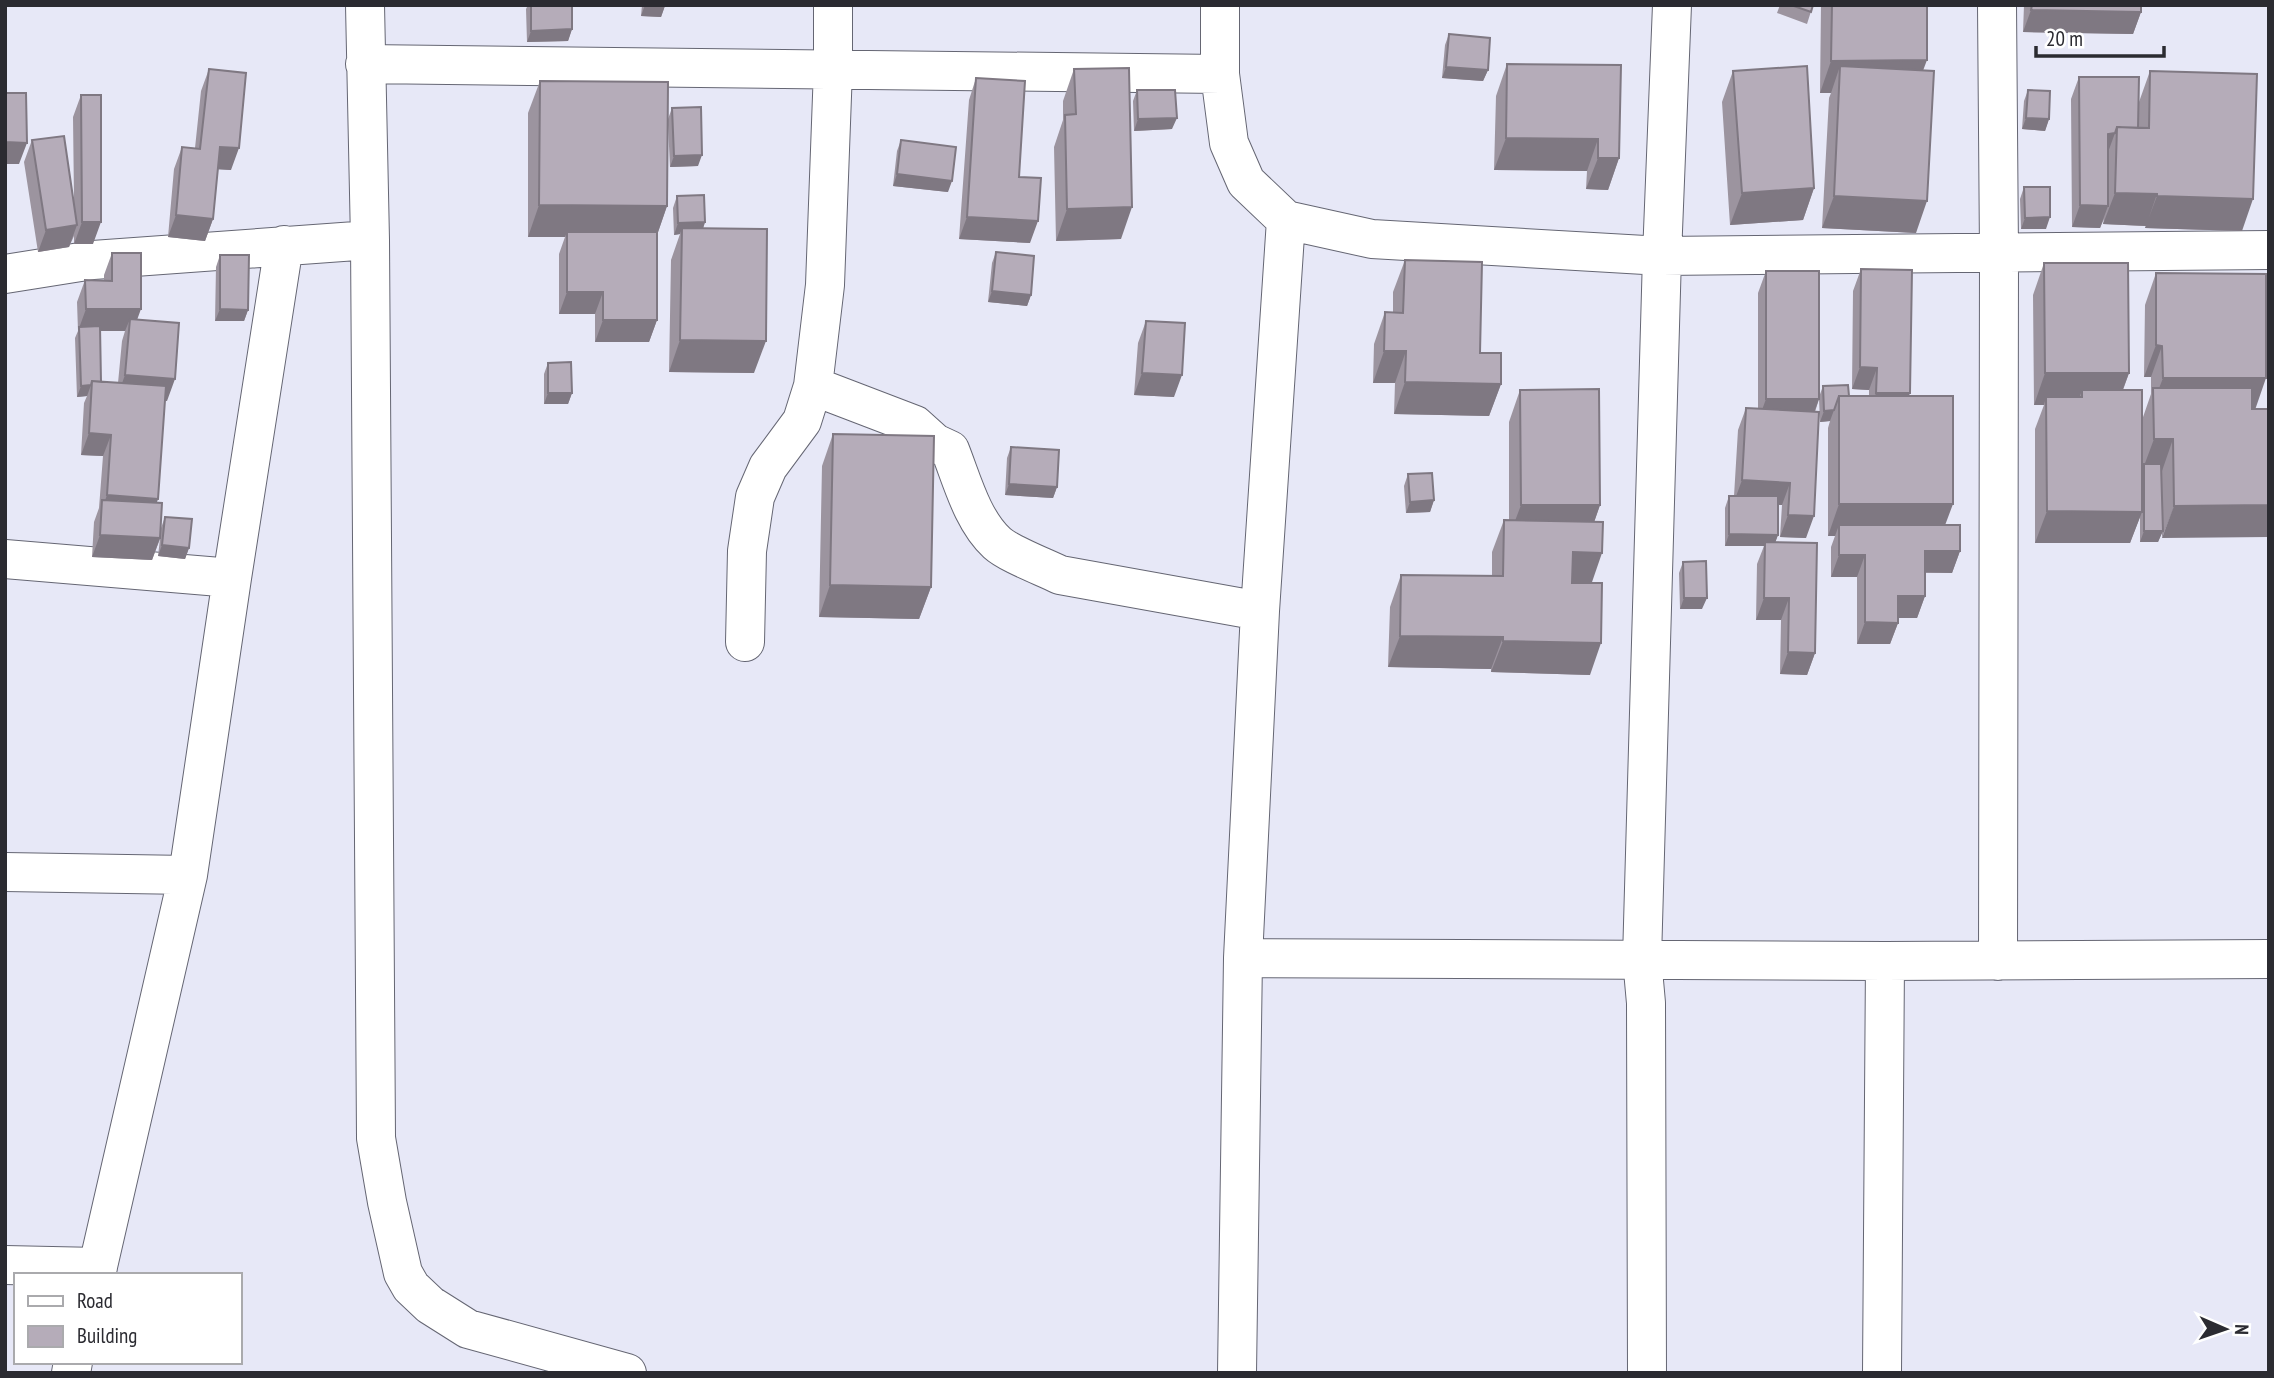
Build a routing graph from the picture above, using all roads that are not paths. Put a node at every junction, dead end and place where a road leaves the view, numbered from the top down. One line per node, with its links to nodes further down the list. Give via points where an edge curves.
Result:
1 (365, 5): 6 (street)
2 (833, 5): 7 (street)
3 (1220, 5): 8 (street)
4 (1672, 5): 14 (street)
5 (1997, 5): 13 (street)
6 (365, 65): 7 (street); 10 (street)
7 (833, 69): 8 (street); 16 (street, via 825,285)
8 (1220, 74): 9 (street, via 1229,143 1238,167 1246,182)
9 (1286, 220): 14 (street, via 1372,239); 19 (street)
10 (370, 240): 11 (street); 30 (street, via 376,1138 403,1273 411,1287 468,1329)
11 (284, 245): 15 (street, via 93,260); 18 (street)
12 (2269, 250): 13 (street)
13 (1999, 253): 14 (street); 27 (street)
14 (1662, 256): 24 (street)
15 (5, 274)
16 (813, 386): 19 (street, via 915,425 950,450 984,528 998,544 1027,559 1060,575); 20 (street, via 802,421 768,467 755,497 747,551)
17 (5, 559): 18 (street)
18 (232, 579): 22 (street)
19 (1260, 611): 23 (street)
20 (745, 642)
21 (5, 872): 22 (street)
22 (188, 875): 29 (street)
23 (1243, 958): 24 (street); 31 (street)
24 (1642, 959): 26 (street); 32 (street)
25 (2269, 959): 27 (street)
26 (1885, 961): 27 (street); 33 (street)
27 (1998, 961)
28 (5, 1265): 29 (street)
29 (97, 1271)
30 (627, 1373)
31 (1237, 1373)
32 (1647, 1373)
33 (1882, 1373)

